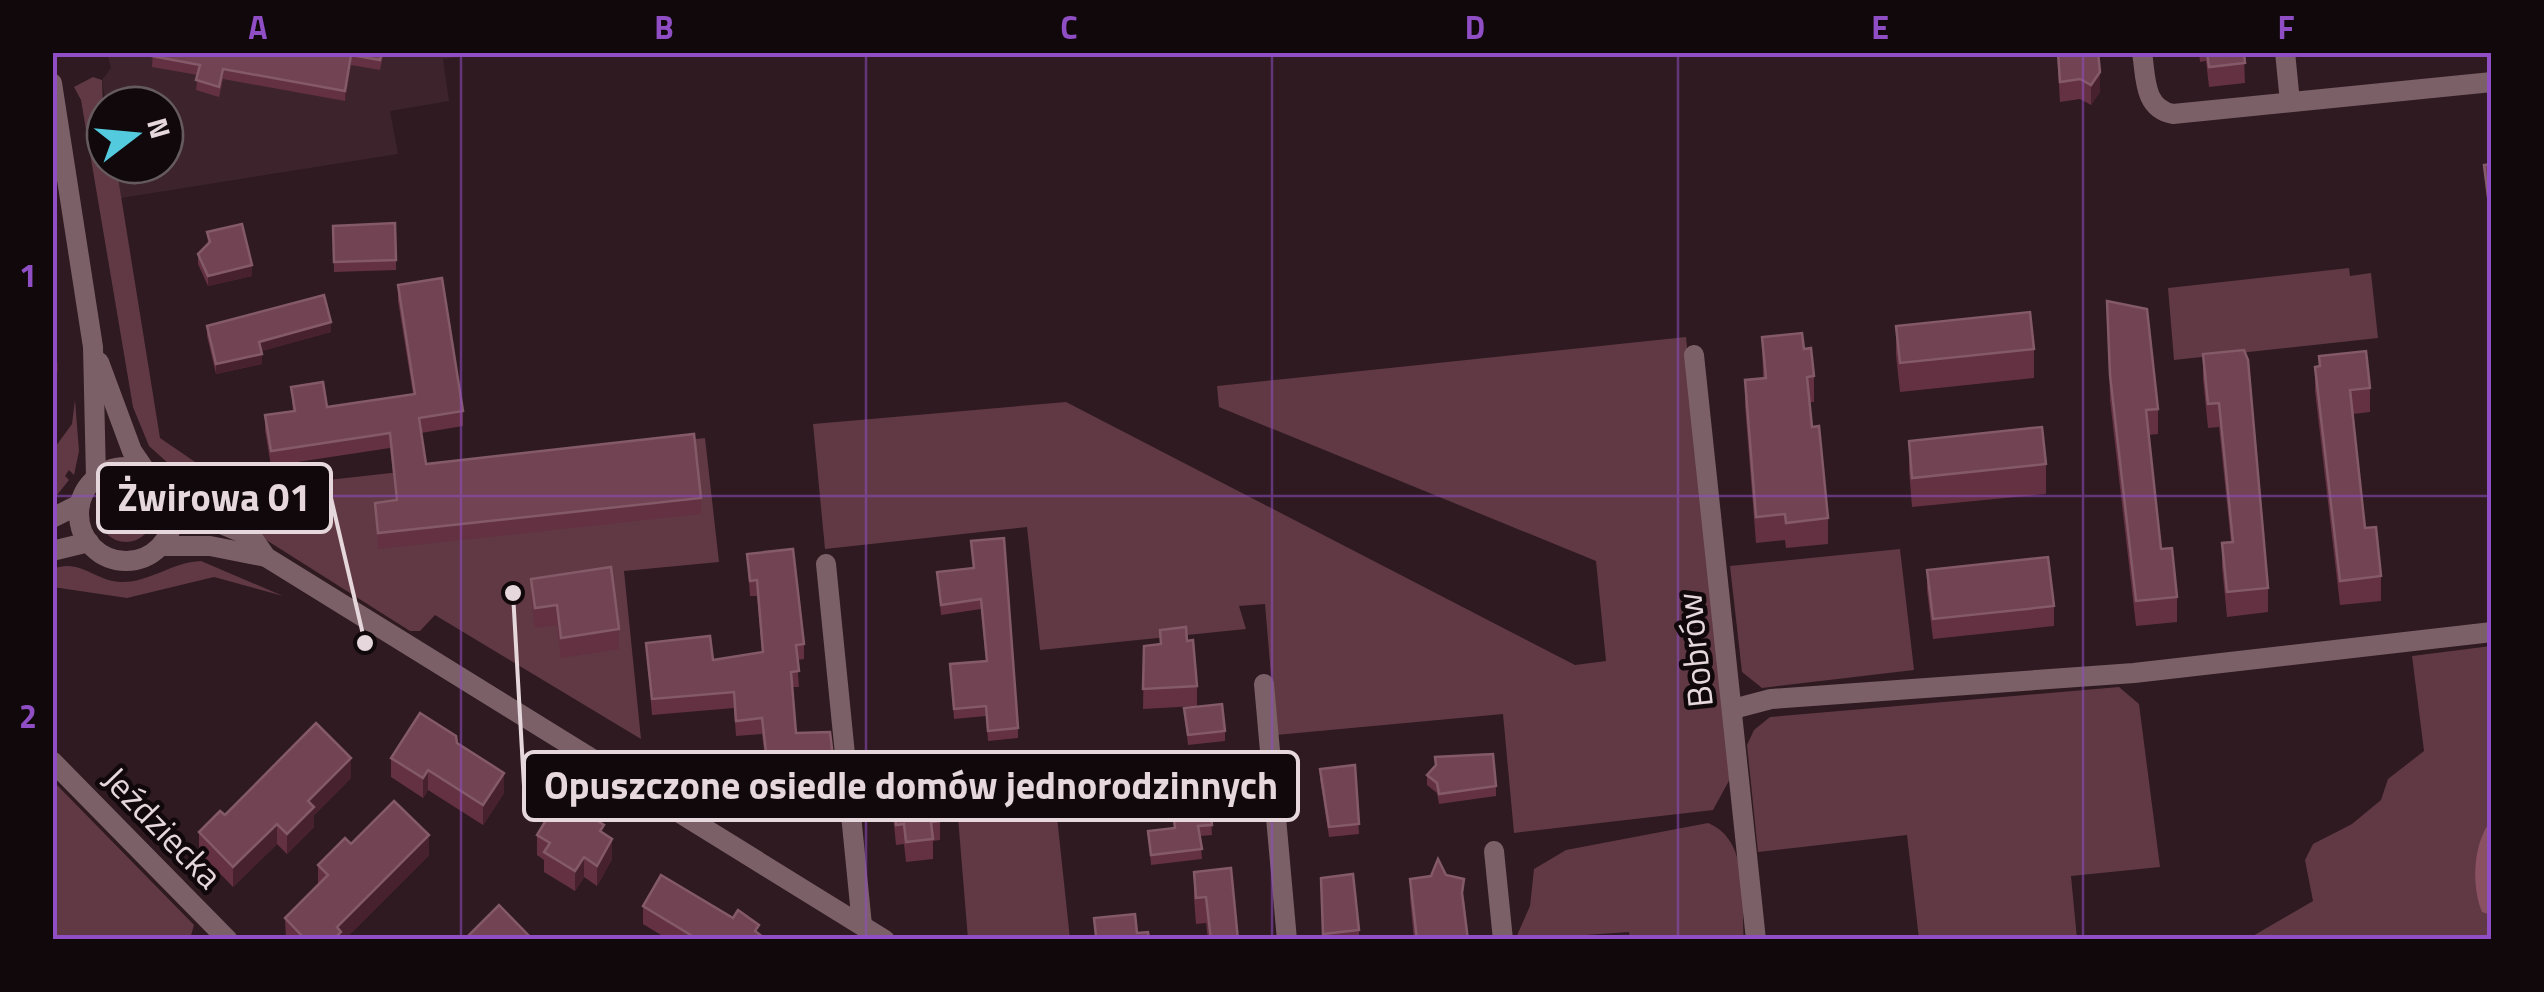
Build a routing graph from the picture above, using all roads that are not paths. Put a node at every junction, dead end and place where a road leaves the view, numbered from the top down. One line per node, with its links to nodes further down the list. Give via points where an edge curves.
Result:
1 (2142, 52): 5 (street, via 2148,95 2162,111)
2 (2285, 52): 5 (street)
3 (2492, 82): 5 (street)
4 (52, 83): 6 (street)
5 (2290, 102)
6 (93, 347): 8 (street); 9 (street)
7 (1694, 354): 20 (street, Bobrów)
8 (145, 470): 9 (street, via 118,468); 10 (street, via 160,480)
9 (96, 478): 11 (street)
10 (172, 503): 14 (street); 16 (street, via 252,537)
11 (80, 504): 12 (street); 13 (street)
12 (52, 518)
13 (89, 542): 14 (street, via 120,562); 15 (street)
14 (163, 546): 16 (street)
15 (52, 552)
16 (266, 557): 23 (street)
17 (826, 564): 23 (street)
18 (2492, 632): 20 (street, via 2134,673 1772,699)
19 (1264, 684): 26 (street)
20 (1733, 709): 28 (street, Bobrów)
21 (52, 761): 24 (street, Jeździecka)
22 (1494, 850): 27 (street)
23 (862, 926): 25 (street)
24 (228, 940)
25 (885, 940)
26 (1287, 940)
27 (1503, 940)
28 (1756, 940)

